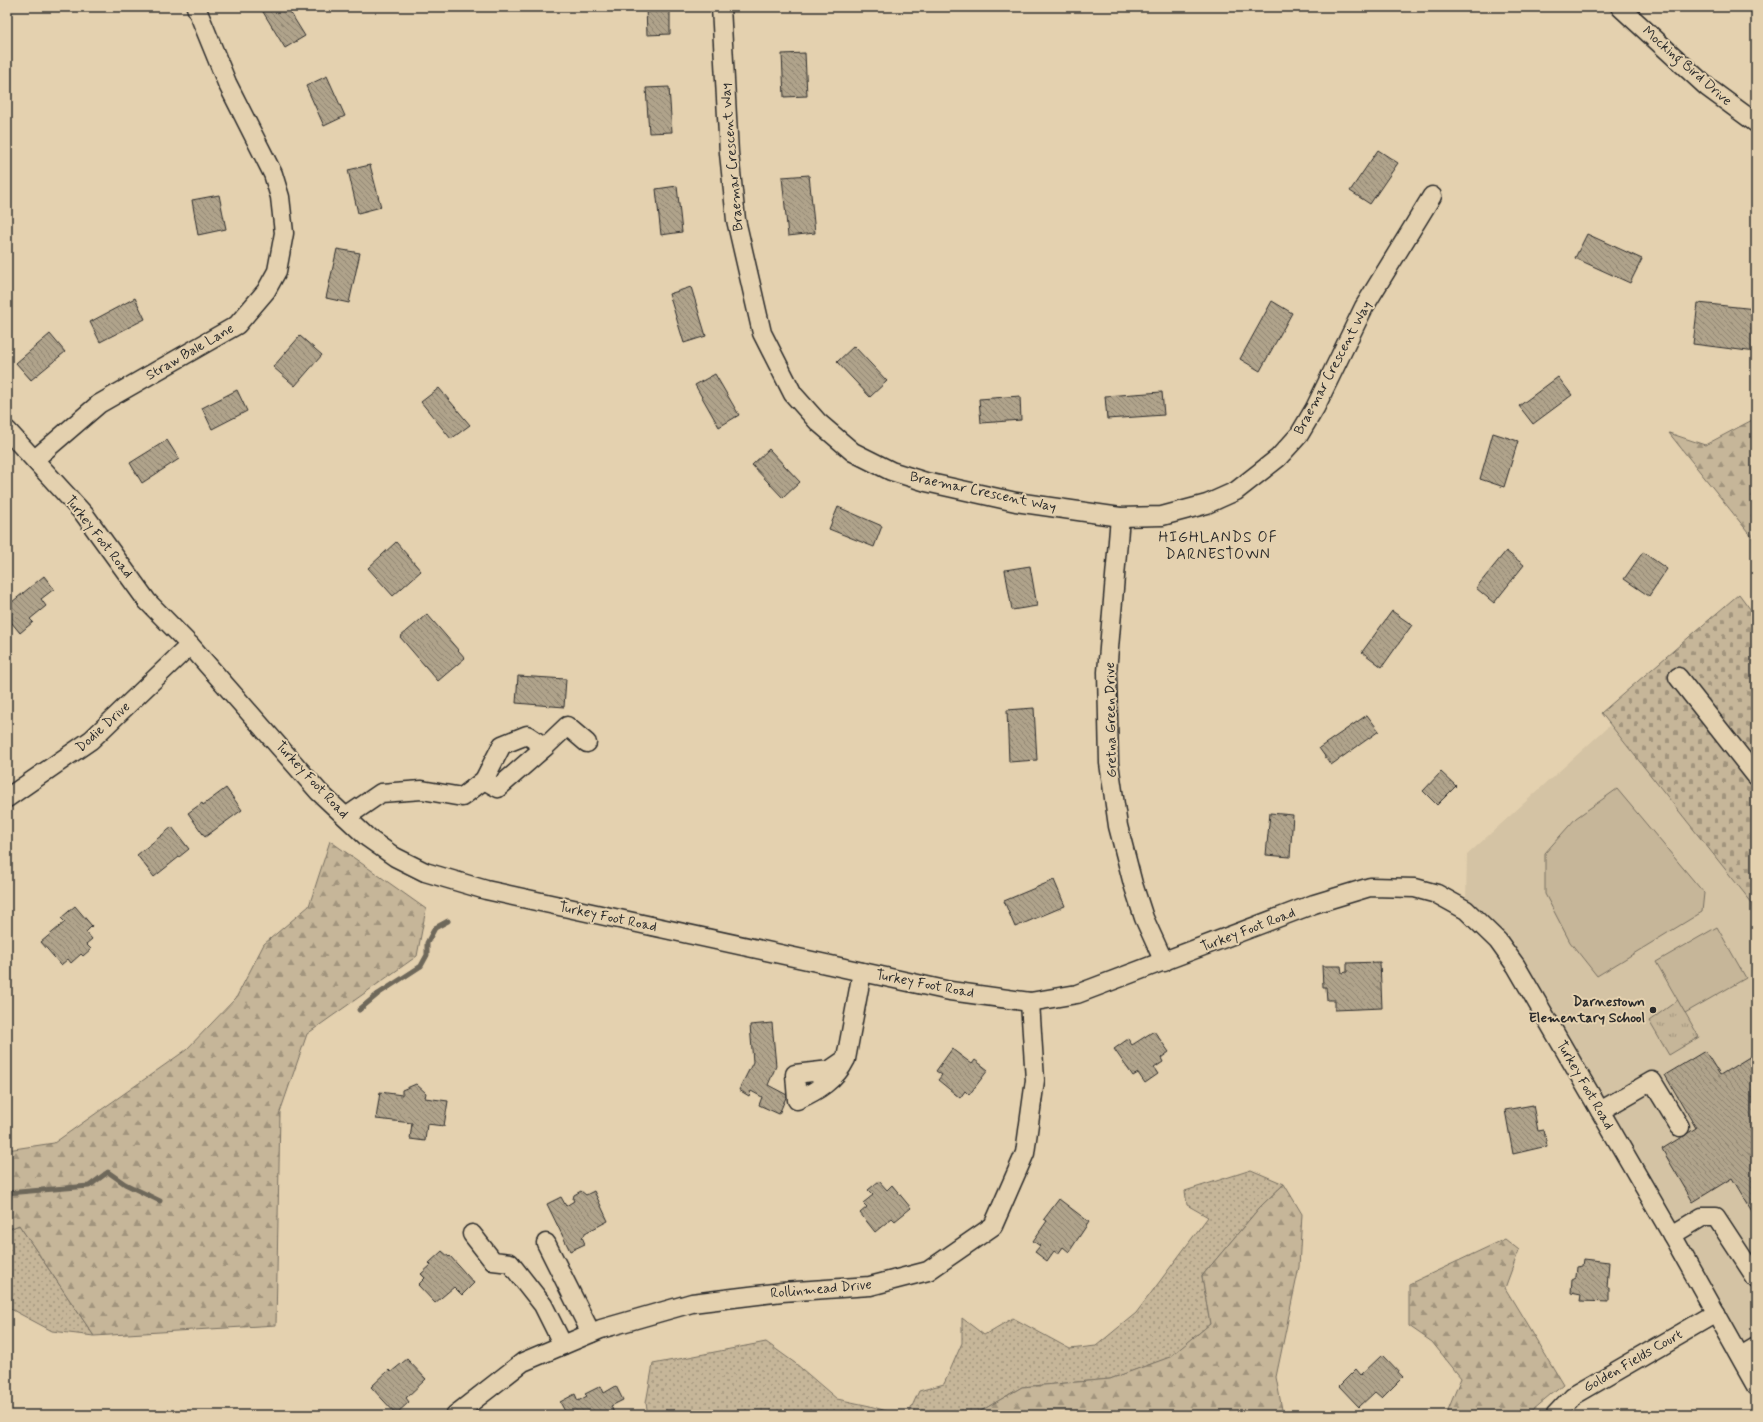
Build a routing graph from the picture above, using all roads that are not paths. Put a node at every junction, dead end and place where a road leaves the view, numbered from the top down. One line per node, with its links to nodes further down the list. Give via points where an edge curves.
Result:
1 (196, 7): 7 (street, Straw Bale Lane, via 227,83 275,180 284,233 277,271 266,292 237,325 99,404)
2 (721, 7): 8 (street, Braemar Crescent Way, via 729,153 736,220 762,333 792,394 818,422 853,452 891,471 926,482 1016,502)
3 (1620, 7): 4 (street, Mocking Bird Drive, via 1707,87)
4 (1756, 122)
5 (1432, 196): 8 (street, Braemar Crescent Way, via 1364,307 1315,408 1299,435 1278,458 1236,491 1207,504 1162,516)
6 (7, 430): 7 (street, Turkey Foot Road)
7 (35, 459): 9 (street, Turkey Foot Road, via 84,514 147,600)
8 (1120, 517): 17 (street, Gretna Green Drive, via 1107,672 1109,763 1118,826 1133,884 1144,918)
9 (190, 645): 15 (street, Dodie Drive, via 90,740); 16 (street, Turkey Foot Road, via 319,792)
10 (1678, 676): 13 (street)
11 (587, 743): 12 (street, via 567,726)
12 (545, 747): 14 (street, via 498,788); 14 (street, via 527,735 502,745)
13 (1756, 776)
14 (484, 780): 16 (street, via 462,797 422,790 381,793)
15 (7, 798)
16 (346, 817): 18 (street, Turkey Foot Road, via 368,838 395,857 425,872 486,890)
17 (1164, 962): 19 (street, Turkey Foot Road, via 1077,994); 21 (street, Turkey Foot Road, via 1314,904 1370,887 1415,888 1437,894 1466,910 1498,941 1516,966)
18 (862, 972): 19 (street, Turkey Foot Road, via 950,991); 20 (street)
19 (1030, 1002): 28 (street, Rollinmead Drive, via 1035,1080 1025,1153 993,1226 928,1271 870,1286 782,1292 692,1303)
20 (846, 1059)
21 (1600, 1111): 22 (street, via 1652,1081); 24 (street, Turkey Foot Road)
22 (1680, 1127)
23 (472, 1234): 29 (street, via 494,1262 510,1263 544,1305)
24 (1672, 1235): 26 (street, via 1702,1217 1716,1217); 27 (street, Turkey Foot Road)
25 (546, 1243): 28 (street)
26 (1756, 1278)
27 (1716, 1313): 30 (street, Turkey Foot Road); 33 (street, Golden Fields Court, via 1573,1396)
28 (591, 1333): 29 (street, Rollinmead Drive)
29 (563, 1345): 32 (street, Rollinmead Drive, via 523,1362)
30 (1749, 1352): 31 (street, Turkey Foot Road)
31 (1756, 1385)
32 (455, 1415)
33 (1555, 1415)

